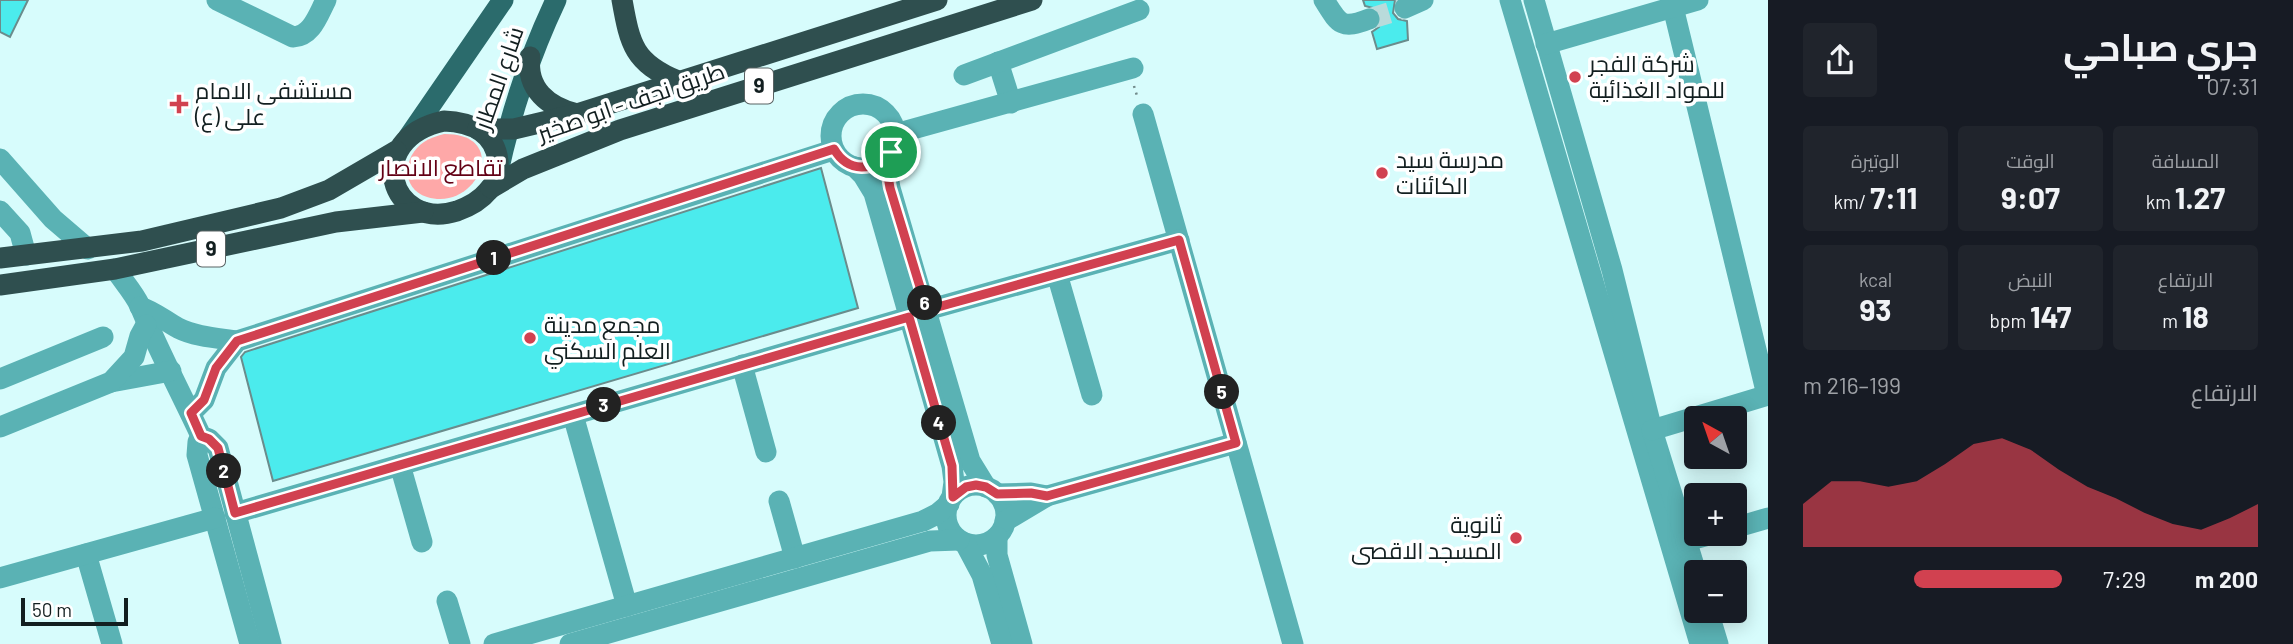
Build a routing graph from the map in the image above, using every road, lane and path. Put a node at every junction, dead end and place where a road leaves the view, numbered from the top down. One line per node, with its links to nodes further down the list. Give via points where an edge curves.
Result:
1 (217, 0): 2 (street, via 293,37 306,34)
2 (326, 0)
3 (503, 0): 27 (main road, شارع المطار)
4 (556, 0): 16 (main road, شارع المطار)
5 (622, 0): 20 (highway, via 637,53 651,68)
6 (937, 0): 20 (highway, طريق نجف - ابو صخير / 9)
7 (1032, 0): 31 (highway, طريق نجف - ابو صخير / 9, via 620,130)
8 (1324, 0): 14 (street, via 1345,25)
9 (1510, 0): 39 (street)
10 (1534, 0): 15 (street)
11 (1698, 0): 12 (street)
12 (1673, 7): 15 (street); 51 (street)
13 (1139, 10): 17 (street)
14 (1368, 19)
15 (1546, 44): 39 (street)
16 (530, 57): 22 (highway, via 529,69 538,92 553,106); 25 (main road, شارع المطار)
17 (998, 62): 19 (street); 21 (street)
18 (1131, 68): 21 (street); 23 (path)
19 (964, 75)
20 (678, 81): 22 (highway, طريق نجف - ابو صخير / 9)
21 (1011, 103): 26 (street)
22 (577, 114): 25 (highway, طريق نجف - ابو صخير / 9)
23 (1143, 114): 34 (street)
24 (478, 128): 25 (highway, طريق نجف - ابو صخير / 9); 27 (highway, 9, via 444,121 424,127); 31 (highway, via 494,145 498,158)
25 (507, 130): 31 (main road, شارع المطار)
26 (893, 143): 28 (street, via 892,121 873,105 861,104 839,114 832,125); 30 (street, via 875,165); 42 (street, via 888,176)
27 (402, 145): 33 (highway, via 392,171 405,201); 35 (highway, 9, via 329,190 281,208 142,241)
28 (834, 149): 30 (street, via 839,158); 45 (street)
29 (0, 159): 35 (street, via 53,219)
30 (855, 167): 42 (street, via 874,193)
31 (494, 181): 33 (highway, 9, via 464,208 441,214)
32 (0, 211): 36 (street, via 20,233)
33 (423, 212): 38 (highway, 9, via 336,222)
34 (1179, 240): 40 (street); 56 (street)
35 (89, 248): 36 (highway, 9)
36 (26, 255): 37 (highway, 9)
37 (0, 258)
38 (115, 270): 41 (highway, 9); 43 (street)
39 (1602, 273): 55 (street); 72 (street)
40 (1057, 274): 42 (street); 50 (street)
41 (0, 285)
42 (918, 314): 46 (street); 59 (street, via 970,461); 61 (street, via 952,466)
43 (143, 316): 45 (street, via 189,333); 47 (street); 49 (street, via 134,356)
44 (103, 337): 48 (street)
45 (237, 341): 52 (street, via 216,368 204,400)
46 (742, 365): 53 (street); 57 (street)
47 (171, 371): 49 (street); 52 (street)
48 (0, 379)
49 (111, 382): 54 (street)
50 (1092, 395)
51 (1768, 395): 55 (street)
52 (191, 413): 63 (street, via 201,436 218,448)
53 (573, 415): 58 (street); 77 (street)
54 (0, 426)
55 (1652, 430): 67 (street)
56 (1236, 443): 60 (street); 79 (street)
57 (766, 452)
58 (400, 465): 63 (street); 68 (street)
59 (991, 490): 60 (street); 61 (street, via 966,487); 66 (street, via 1006,511)
60 (1047, 496): 66 (street)
61 (951, 500): 69 (street, via 949,528); 71 (street, via 923,521)
62 (779, 502): 71 (street)
63 (225, 516): 70 (street); 81 (street); 82 (street)
64 (1768, 519): 65 (street)
65 (1747, 525)
66 (1001, 529): 69 (street, via 982,544); 86 (street, via 997,555)
67 (1684, 534)
68 (422, 542)
69 (962, 542): 77 (street, via 930,541); 78 (street, via 982,575)
70 (86, 554): 73 (street); 80 (street)
71 (794, 558): 77 (street)
72 (1684, 561)
73 (0, 578)
74 (447, 601): 83 (street)
75 (1699, 623): 87 (street)
76 (1706, 623): 88 (street)
77 (633, 625): 84 (street); 85 (street)
78 (996, 643)
79 (1291, 643)
80 (112, 644)
81 (250, 644)
82 (271, 644)
83 (460, 644)
84 (494, 644)
85 (570, 644)
86 (1022, 644)
87 (1700, 644)
88 (1718, 644)

